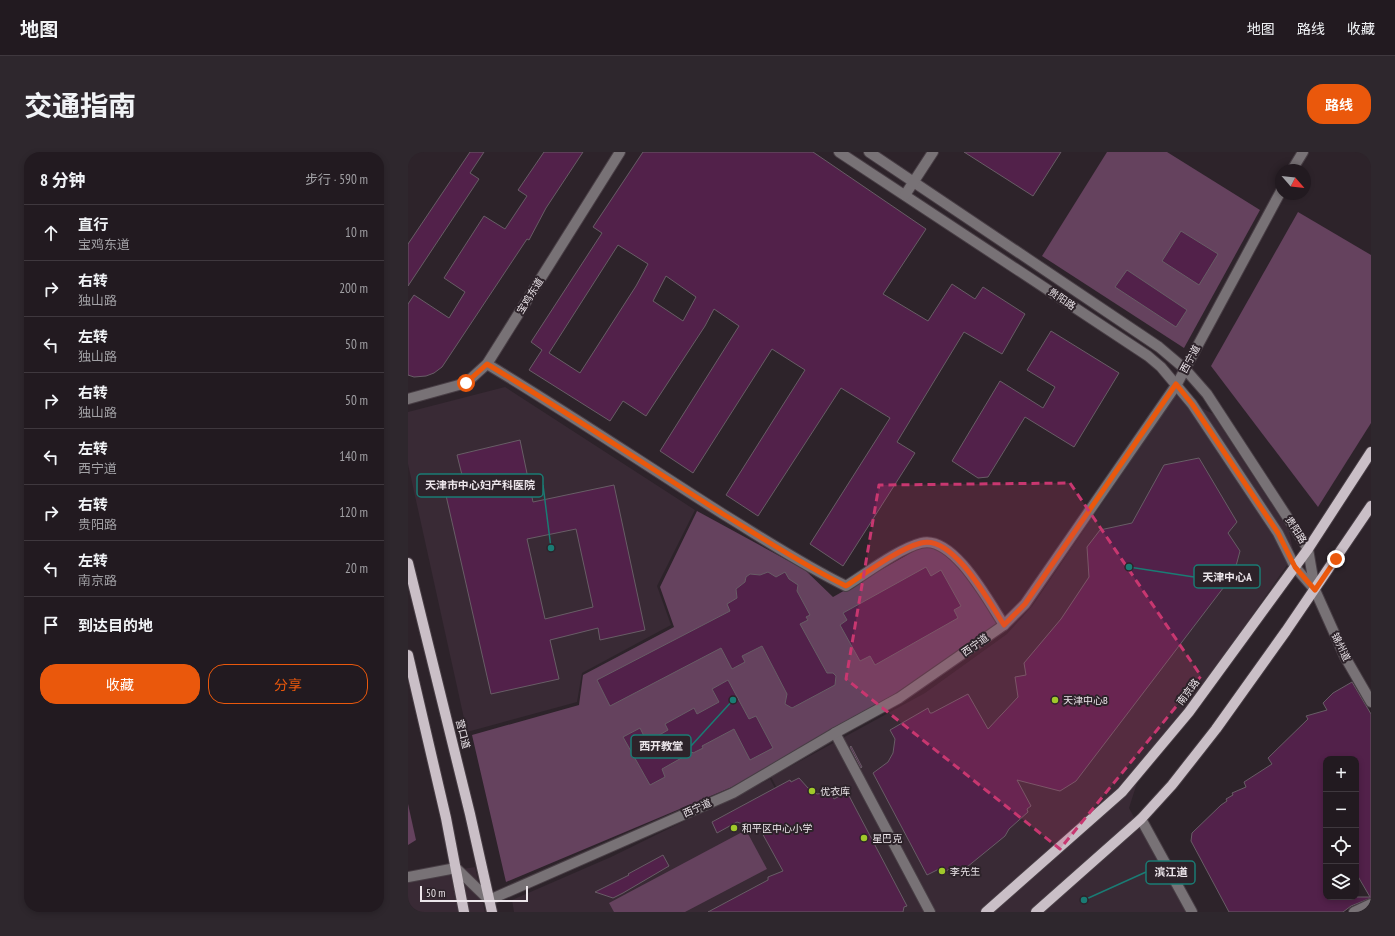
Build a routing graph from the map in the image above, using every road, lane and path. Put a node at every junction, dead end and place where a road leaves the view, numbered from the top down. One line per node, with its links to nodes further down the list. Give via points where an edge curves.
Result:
1 (620, 152): 10 (street, 宝鸡东道)
2 (839, 152): 8 (street, 贵阳路)
3 (869, 152): 7 (street, 贵阳路)
4 (933, 152): 7 (street)
5 (1303, 152): 6 (street)
6 (1296, 164)
7 (914, 181): 8 (street); 11 (street, 贵阳路, via 1159,347)
8 (905, 195): 12 (street, 贵阳路, via 1148,356)
9 (1276, 200): 11 (street, 西宁道)
10 (487, 364): 13 (street, 宝鸡东道, via 466,383); 20 (street, via 559,407 812,569 846,586 921,542 937,543 959,559)
11 (1185, 369): 12 (street, 西宁道); 16 (street, 贵阳路, via 1207,394)
12 (1176, 384): 18 (street, 贵阳路, via 1278,533); 20 (street, 西宁道, via 1025,604)
13 (408, 399)
14 (1371, 452): 16 (main road, 南京路)
15 (1371, 506): 19 (main road)
16 (1308, 549): 18 (main road, 南京路); 19 (street, 贵阳路)
17 (408, 562): 27 (main road, 营口道)
18 (1295, 567): 19 (street, 贵阳路); 32 (main road, 南京路, via 1188,712 1122,792)
19 (1315, 590): 22 (street, 锦州道, via 1345,657); 24 (main road, via 1216,729 1172,785)
20 (1004, 625): 23 (street, 西宁道, via 900,698)
21 (408, 655): 25 (main road)
22 (1371, 702)
23 (835, 733): 27 (street, 西宁道, via 733,792); 31 (street)
24 (1141, 819): 33 (main road); 34 (street)
25 (456, 868): 26 (street); 27 (street); 29 (main road)
26 (408, 877)
27 (489, 900): 30 (main road, 营口道)
28 (1371, 904): 35 (street)
29 (464, 912)
30 (492, 912)
31 (930, 912)
32 (986, 912)
33 (1036, 912)
34 (1192, 912)
35 (1354, 912)

